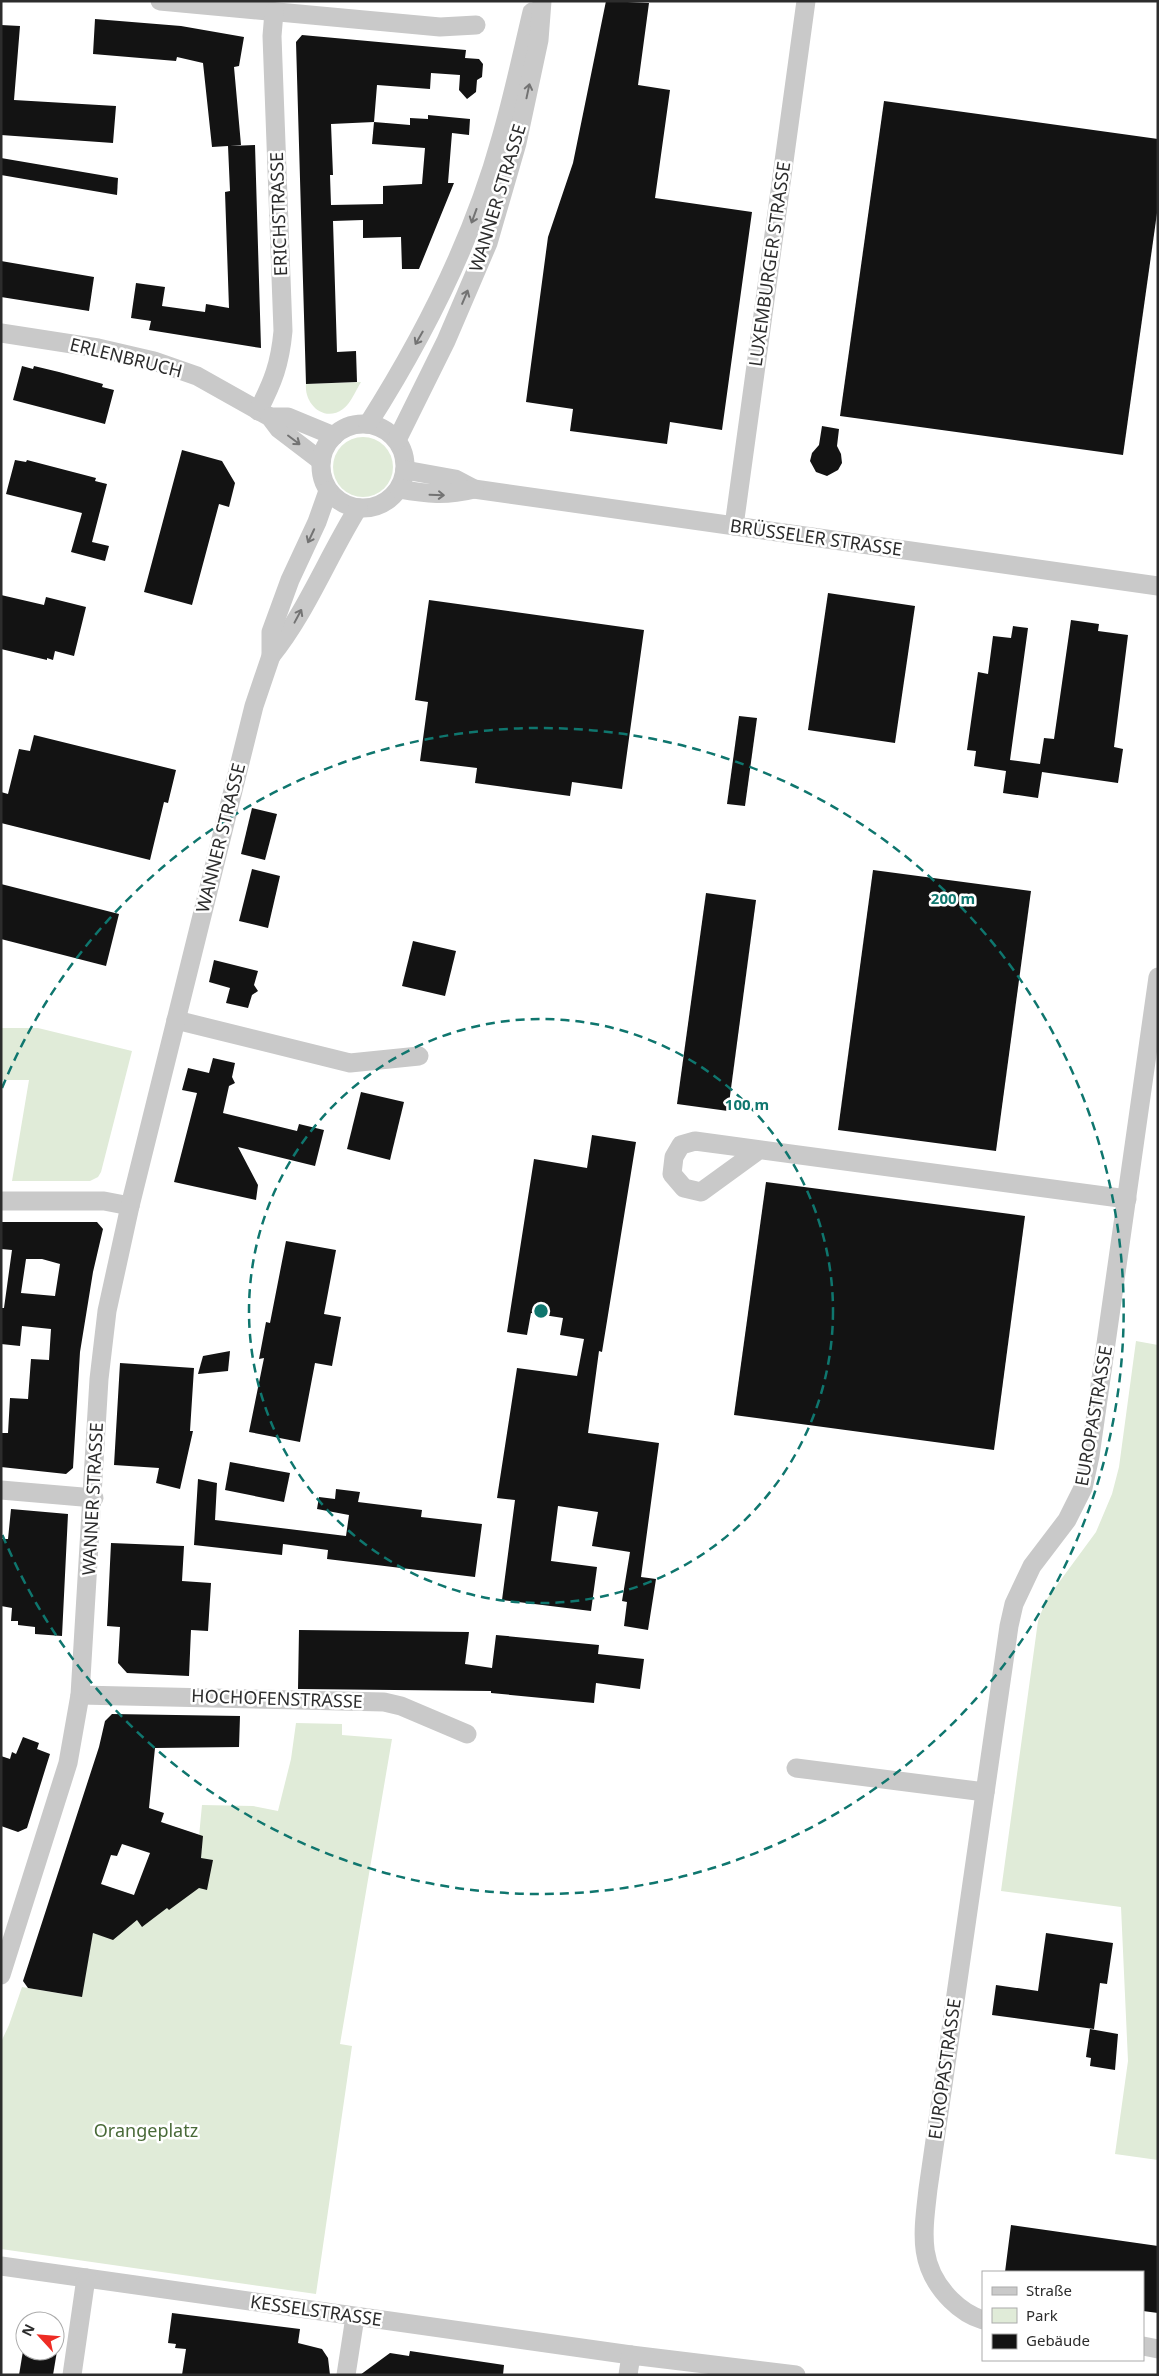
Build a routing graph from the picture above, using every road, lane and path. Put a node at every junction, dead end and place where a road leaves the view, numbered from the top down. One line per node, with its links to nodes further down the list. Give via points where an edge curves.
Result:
1 (160, 1): 5 (street)
2 (535, 1): 10 (street, WANNER STRASSE, one-way to 10, via 501,138 468,233 423,331)
3 (542, 1): 12 (street, WANNER STRASSE, one-way to 3, via 446,342 488,243 517,143 539,40)
4 (806, 1): 19 (street, LUXEMBURGER STRASSE)
5 (203, 3): 6 (street)
6 (274, 12): 7 (street, via 440,27); 9 (street, ERICHSTRASSE, via 272,36 283,331 280,359)
7 (476, 26)
8 (1, 333): 9 (street, ERLENBRUCH, via 98,348 164,363 197,376)
9 (264, 414): 11 (street, ERLENBRUCH, via 288,417); 13 (street, ERLENBRUCH, one-way to 13)
10 (368, 424): 11 (street, via 344,428); 12 (street, via 379,427)
11 (334, 436): 13 (street)
12 (397, 440): 14 (street)
13 (321, 461): 17 (street, via 322,476)
14 (406, 470): 15 (street); 16 (street, BRÜSSELER STRASSE, via 455,479)
15 (399, 489): 16 (street, BRÜSSELER STRASSE, one-way to 16, via 431,495 452,495); 18 (street, via 381,505)
16 (474, 489): 19 (street, BRÜSSELER STRASSE)
17 (328, 490): 18 (street, via 336,499); 21 (street, WANNER STRASSE, one-way to 21, via 271,632)
18 (358, 508): 21 (street, WANNER STRASSE, one-way to 18, via 285,639)
19 (734, 526): 20 (street, BRÜSSELER STRASSE)
20 (1158, 586)
21 (271, 656): 23 (street, WANNER STRASSE, via 254,706)
22 (1158, 977): 26 (street, EUROPASTRASSE)
23 (176, 1020): 24 (street, via 350,1063); 28 (street, WANNER STRASSE)
24 (419, 1056)
25 (759, 1150): 26 (street)
26 (1127, 1199): 34 (street, EUROPASTRASSE, via 1090,1456 1082,1488 1067,1520 1032,1566 1014,1604)
27 (1, 1201): 28 (street, via 104,1201)
28 (130, 1206): 30 (street, WANNER STRASSE, via 104,1330)
29 (1, 1490): 30 (street)
30 (94, 1498): 31 (street, WANNER STRASSE)
31 (80, 1695): 32 (street, HOCHOFENSTRASSE, via 384,1702); 35 (street, WANNER STRASSE, via 68,1763)
32 (467, 1734)
33 (796, 1768): 34 (street)
34 (985, 1792): 39 (street, EUROPASTRASSE, via 924,2229 925,2257 931,2274 961,2310)
35 (1, 1975)
36 (1, 2266): 37 (street, KESSELSTRASSE)
37 (86, 2278): 38 (street, KESSELSTRASSE); 43 (street)
38 (354, 2317): 42 (street, KESSELSTRASSE); 44 (street)
39 (982, 2320)
40 (1144, 2346): 41 (street)
41 (1158, 2349)
42 (631, 2355): 45 (street); 46 (street, KESSELSTRASSE)
43 (72, 2375)
44 (346, 2375)
45 (628, 2375)
46 (796, 2375)

